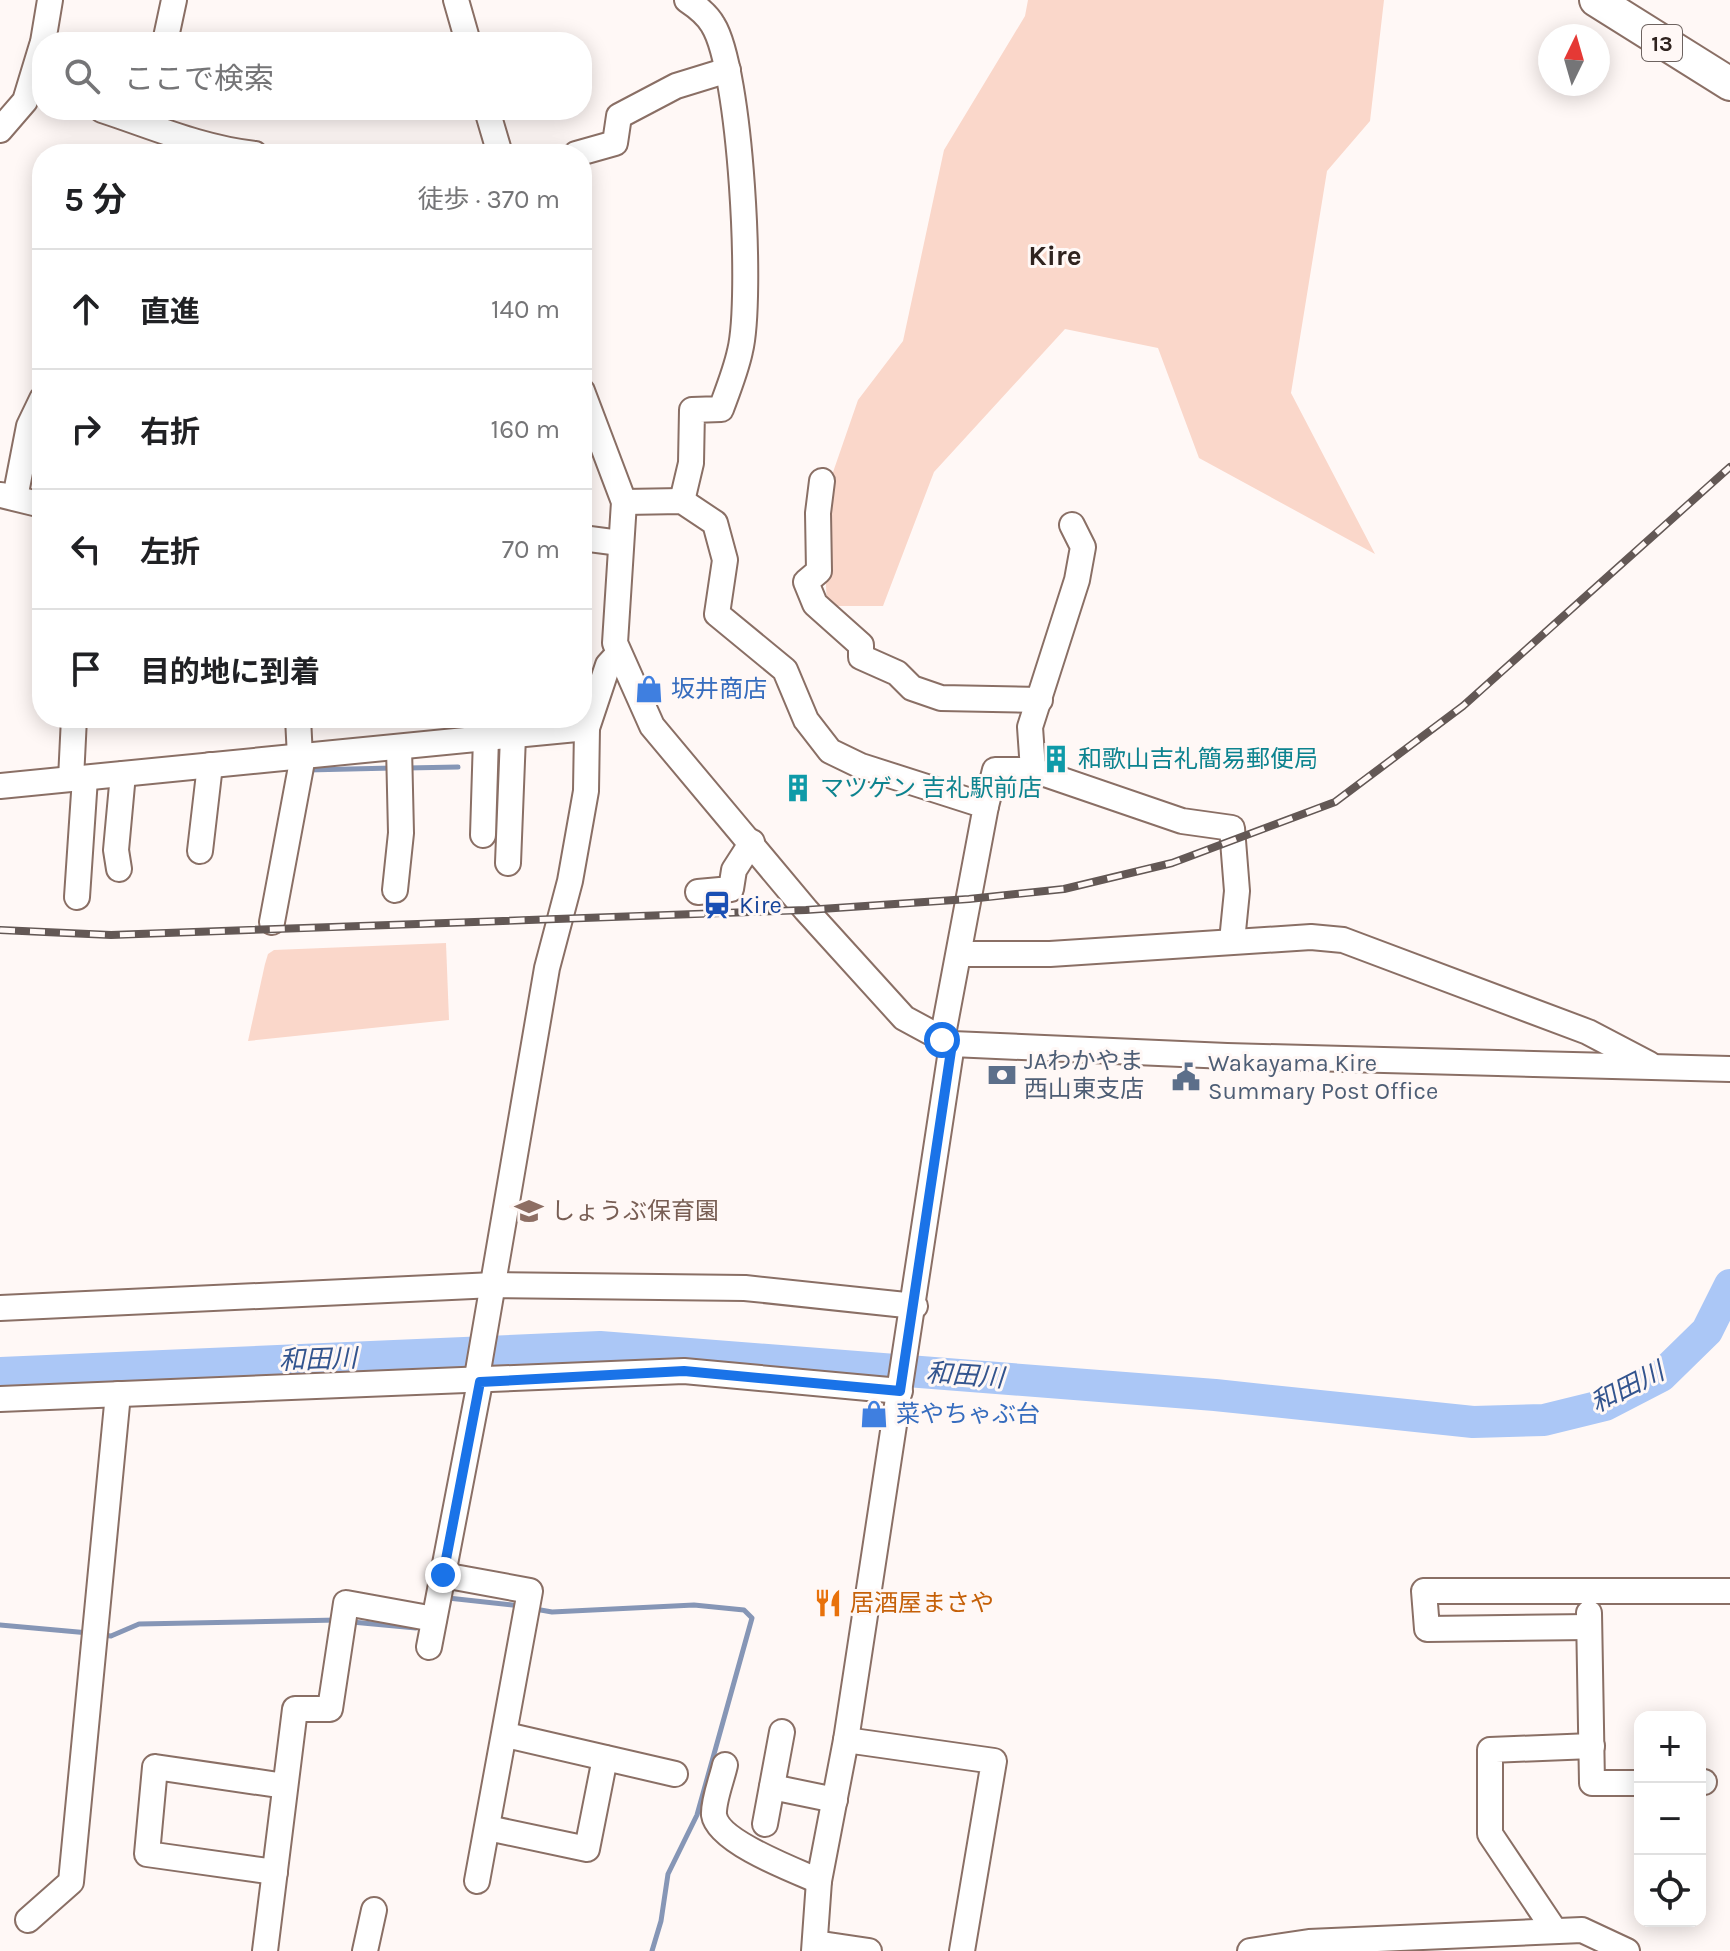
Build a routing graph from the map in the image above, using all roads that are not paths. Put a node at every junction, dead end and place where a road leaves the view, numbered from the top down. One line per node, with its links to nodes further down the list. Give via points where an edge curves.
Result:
1 (50, 0): 6 (street)
2 (174, 0): 7 (street)
3 (687, 0): 9 (street, via 713,25)
4 (1596, 0): 10 (main road, 13)
5 (457, 2): 8 (street)
6 (44, 32)
7 (167, 32)
8 (465, 32)
9 (728, 70): 17 (street, via 676,86 619,116 615,143); 22 (street, via 743,223 741,350 721,409 692,410 691,463)
10 (1730, 84)
11 (32, 103): 14 (street)
12 (151, 120): 15 (street)
13 (490, 120): 16 (street)
14 (0, 130)
15 (167, 144)
16 (497, 144)
17 (592, 149)
18 (32, 429): 21 (street)
19 (592, 444): 24 (street)
20 (822, 481): 29 (street, via 819,571 806,582 815,604 861,645 861,657 897,673 912,688 941,698)
21 (7, 496): 23 (street)
22 (682, 501): 24 (street); 43 (street, via 715,523 725,560 717,614 785,670 806,720 830,751)
23 (32, 502)
24 (624, 502): 27 (street)
25 (1072, 525): 29 (street, via 1083,547 1077,580)
26 (592, 539): 27 (street)
27 (620, 543): 28 (street)
28 (618, 654): 30 (street, via 608,665); 45 (street, via 652,726)
29 (1040, 700): 39 (street, via 1030,727)
30 (592, 713)
31 (75, 728): 41 (street)
32 (299, 728): 37 (street)
33 (587, 728): 34 (street); 58 (street, via 586,791 547,968)
34 (513, 736): 35 (street); 47 (street)
35 (486, 738): 36 (street); 44 (street)
36 (399, 747): 37 (street); 49 (street, via 401,833)
37 (302, 756): 38 (street); 52 (street)
38 (210, 765): 40 (street); 46 (street)
39 (1033, 770): 43 (street, via 995,770); 53 (street, via 1182,821 1232,828 1237,891)
40 (123, 774): 41 (street); 48 (street)
41 (78, 778): 42 (street); 51 (street)
42 (0, 786)
43 (986, 806): 54 (street)
44 (483, 835)
45 (752, 842): 50 (street, via 734,870 731,889); 55 (street, via 904,1018)
46 (200, 851)
47 (508, 863)
48 (119, 869)
49 (395, 890)
50 (698, 892)
51 (77, 897)
52 (272, 922)
53 (1232, 941): 54 (street, via 1050,954); 56 (street, via 1343,940 1588,1032)
54 (961, 954): 55 (street)
55 (947, 1042): 56 (street, via 1227,1056); 59 (street)
56 (1652, 1066): 57 (street)
57 (1730, 1069)
58 (494, 1288): 59 (street, via 745,1288); 60 (street); 61 (street)
59 (915, 1306): 62 (street)
60 (0, 1308)
61 (479, 1377): 62 (street, via 684,1371); 63 (street); 65 (street)
62 (900, 1387): 73 (street)
63 (118, 1394): 64 (street); 88 (street, via 71,1882)
64 (0, 1399)
65 (443, 1575): 68 (street); 72 (street, via 530,1591)
66 (1589, 1591): 67 (street); 69 (street); 69 (street, via 1424,1591 1427,1629)
67 (1730, 1591)
68 (434, 1619): 70 (street); 79 (street, via 346,1603 330,1709 295,1709)
69 (1589, 1627): 74 (street)
70 (429, 1647)
71 (782, 1732): 80 (street)
72 (506, 1735): 75 (street); 83 (street)
73 (846, 1740): 81 (street); 94 (street, via 994,1761)
74 (1592, 1746): 78 (street, via 1592,1783); 89 (street, via 1490,1750 1490,1834)
75 (605, 1758): 77 (street); 83 (street, via 587,1849)
76 (725, 1765): 86 (street, via 714,1815 720,1827 767,1860)
77 (675, 1774)
78 (1634, 1783)
79 (285, 1786): 84 (street); 84 (street, via 155,1767 147,1854)
80 (772, 1787): 81 (street); 82 (street)
81 (835, 1800): 86 (street)
82 (765, 1824)
83 (488, 1828): 85 (street)
84 (275, 1872): 91 (street)
85 (477, 1881)
86 (819, 1881): 90 (street)
87 (374, 1910): 92 (street)
88 (28, 1920)
89 (1555, 1931): 95 (street, via 1309,1942); 96 (street, via 1582,1930)
90 (815, 1947): 93 (street)
91 (265, 1951)
92 (365, 1951)
93 (869, 1951)
94 (962, 1951)
95 (1250, 1951)
96 (1627, 1951)

